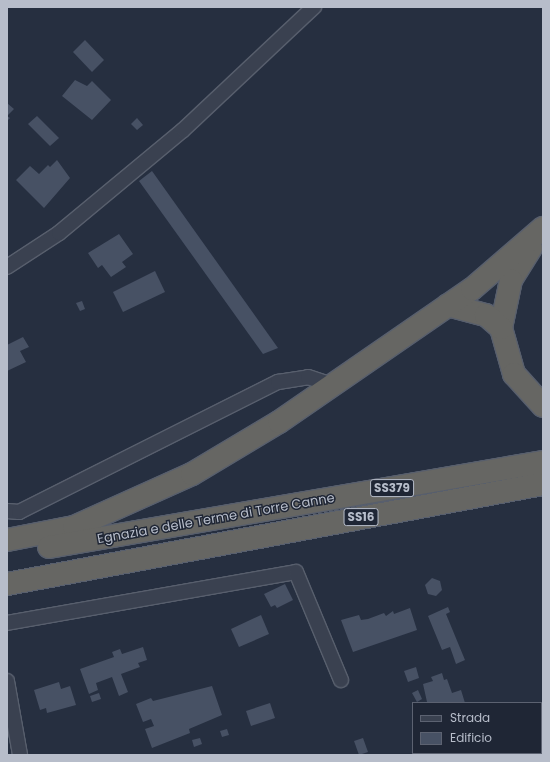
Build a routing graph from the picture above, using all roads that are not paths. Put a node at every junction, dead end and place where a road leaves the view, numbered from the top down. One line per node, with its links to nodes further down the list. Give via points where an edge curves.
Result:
1 (314, 7): 3 (street, via 183,130 59,232)
2 (543, 228): 4 (highway, via 472,289); 5 (highway, via 511,280)
3 (7, 267)
4 (448, 306): 5 (highway, via 486,315); 6 (highway)
5 (501, 328): 7 (highway, via 514,374)
6 (333, 385): 10 (street, via 308,377 278,382 19,512); 11 (highway, via 279,422 192,474 74,528)
7 (543, 406)
8 (543, 462): 12 (highway, Egnazia e delle Terme di Torre Canne / SS379)
9 (543, 484): 13 (highway, Egnazia e delle Terme di Torre Canne / SS16)
10 (7, 511)
11 (7, 540)
12 (7, 554)
13 (12, 584)
14 (7, 623): 15 (street, via 296,572)
15 (341, 680)
16 (7, 681): 17 (street)
17 (8, 695): 18 (street)
18 (20, 755)

